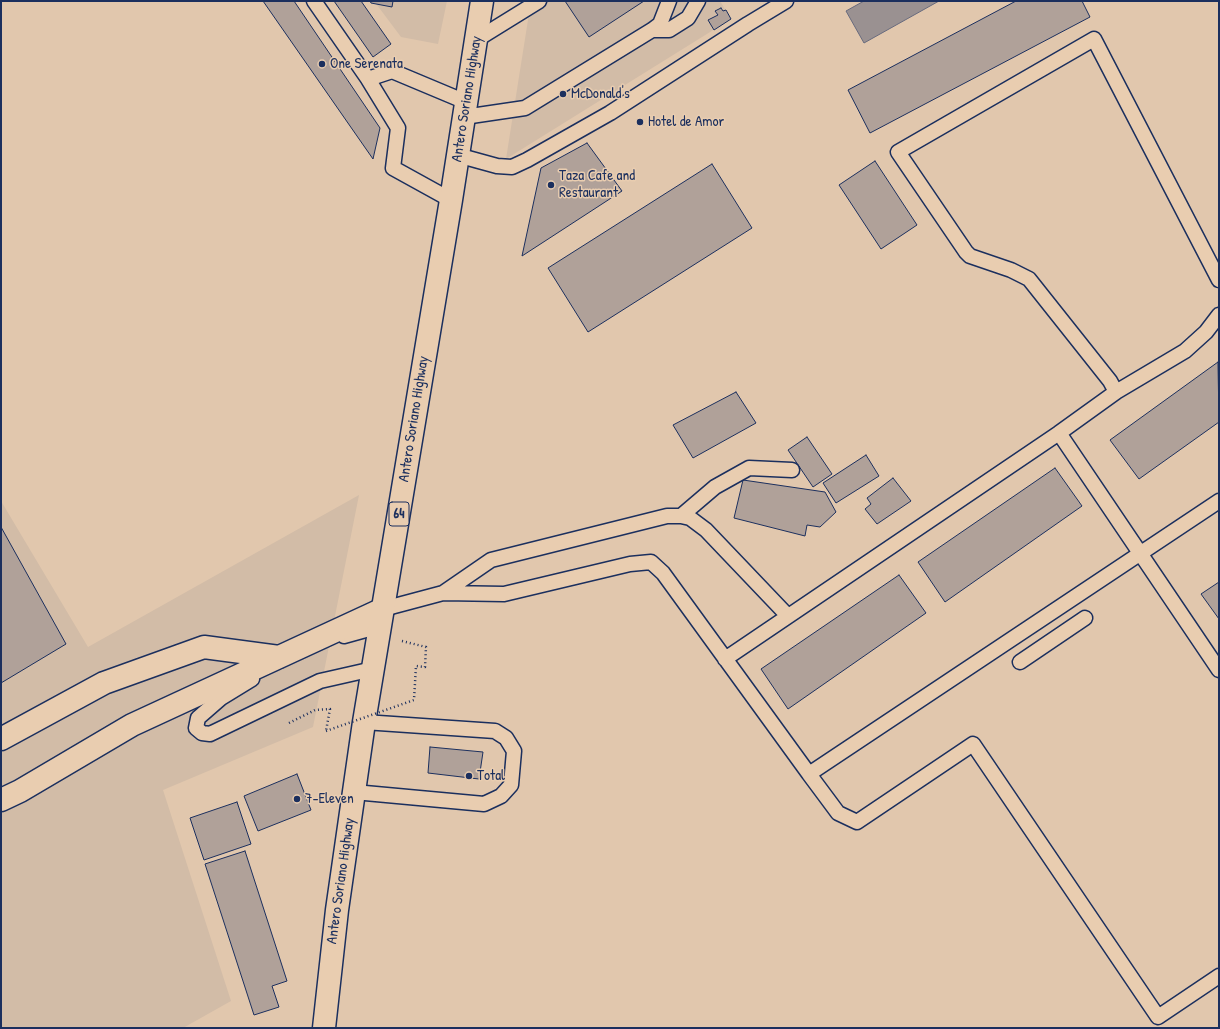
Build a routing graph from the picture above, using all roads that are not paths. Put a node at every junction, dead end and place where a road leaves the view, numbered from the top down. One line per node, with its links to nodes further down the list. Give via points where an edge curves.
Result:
1 (314, 1): 9 (lane)
2 (483, 1): 8 (main road, Antero Soriano Highway / 64)
3 (539, 1): 8 (lane)
4 (669, 1): 7 (lane, via 660,24)
5 (698, 1): 7 (lane, via 688,18 676,26 669,30)
6 (786, 1): 11 (lane, via 610,113 527,160 512,167 497,166)
7 (649, 32): 10 (lane, via 525,108)
8 (476, 40): 10 (main road, Antero Soriano Highway / 64)
9 (368, 79): 10 (lane, via 392,71); 12 (lane, via 398,128 393,168)
10 (465, 109): 11 (main road, Antero Soriano Highway / 64)
11 (457, 155): 12 (main road, Antero Soriano Highway / 64)
12 (451, 200): 23 (main road, Antero Soriano Highway / 64)
13 (1219, 280): 15 (lane, via 1094,39 898,152 966,252 970,256 1029,279)
14 (1219, 315): 15 (lane, via 1185,352)
15 (1116, 392): 16 (lane)
16 (1059, 433): 20 (lane); 22 (lane)
17 (792, 470): 19 (lane, via 749,468 715,487)
18 (1219, 501): 20 (lane)
19 (681, 516): 21 (lane, via 667,516 491,560); 22 (lane, via 690,518 706,530)
20 (1140, 554): 29 (lane); 32 (lane)
21 (443, 593): 23 (lane); 26 (lane, via 504,594 630,564 650,562 663,573)
22 (788, 616): 26 (lane)
23 (381, 618): 25 (main road); 28 (main road, Antero Soriano Highway / 64); 28 (lane, via 300,649 221,698 198,718 196,728 202,733 210,734 320,681)
24 (1085, 618): 27 (lane)
25 (280, 656): 31 (main road, via 204,647 104,683); 34 (main road, via 132,725)
26 (725, 659): 32 (lane)
27 (1020, 662)
28 (373, 669): 30 (main road, Antero Soriano Highway / 64)
29 (1219, 670)
30 (364, 722): 33 (main road, Antero Soriano Highway / 64); 33 (lane, via 495,731 506,738 514,751 511,785 501,796 484,804)
31 (1, 739)
32 (809, 774): 35 (lane, via 838,813 857,822 973,744 1158,1017)
33 (354, 792): 36 (main road, Antero Soriano Highway / 64)
34 (1, 800)
35 (1219, 976)
36 (324, 1028)

